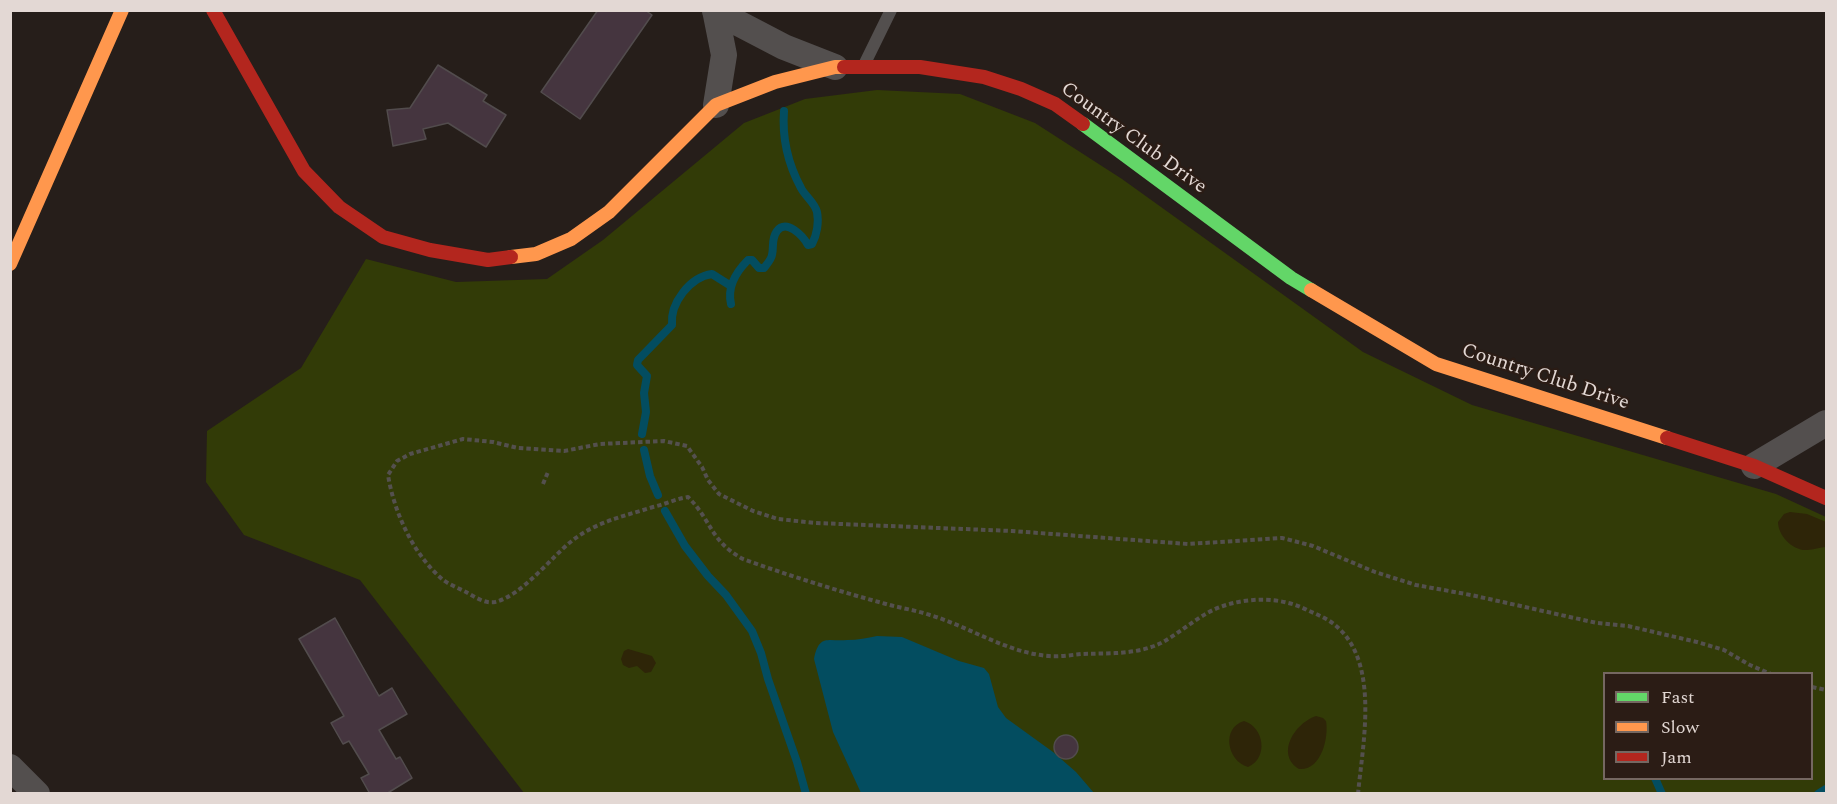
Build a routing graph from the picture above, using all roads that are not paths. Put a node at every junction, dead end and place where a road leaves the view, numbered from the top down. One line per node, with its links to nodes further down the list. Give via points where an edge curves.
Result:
1 (122, 10): 8 (street)
2 (213, 10): 7 (street, Country Club Drive, via 304,171 339,207 383,237 430,250 488,260 536,254 571,239 609,212)
3 (891, 10): 6 (lane)
4 (715, 11): 5 (street); 7 (street, via 724,55)
5 (836, 67): 6 (street, Country Club Drive); 7 (street, Country Club Drive, via 775,82)
6 (863, 67): 10 (street, Country Club Drive, via 920,67 984,77 1055,104 1292,278 1436,363)
7 (716, 105)
8 (10, 264)
9 (1827, 423): 10 (street)
10 (1754, 466): 11 (street, Country Club Drive)
11 (1827, 498)
12 (10, 767): 13 (street)
13 (37, 794)

